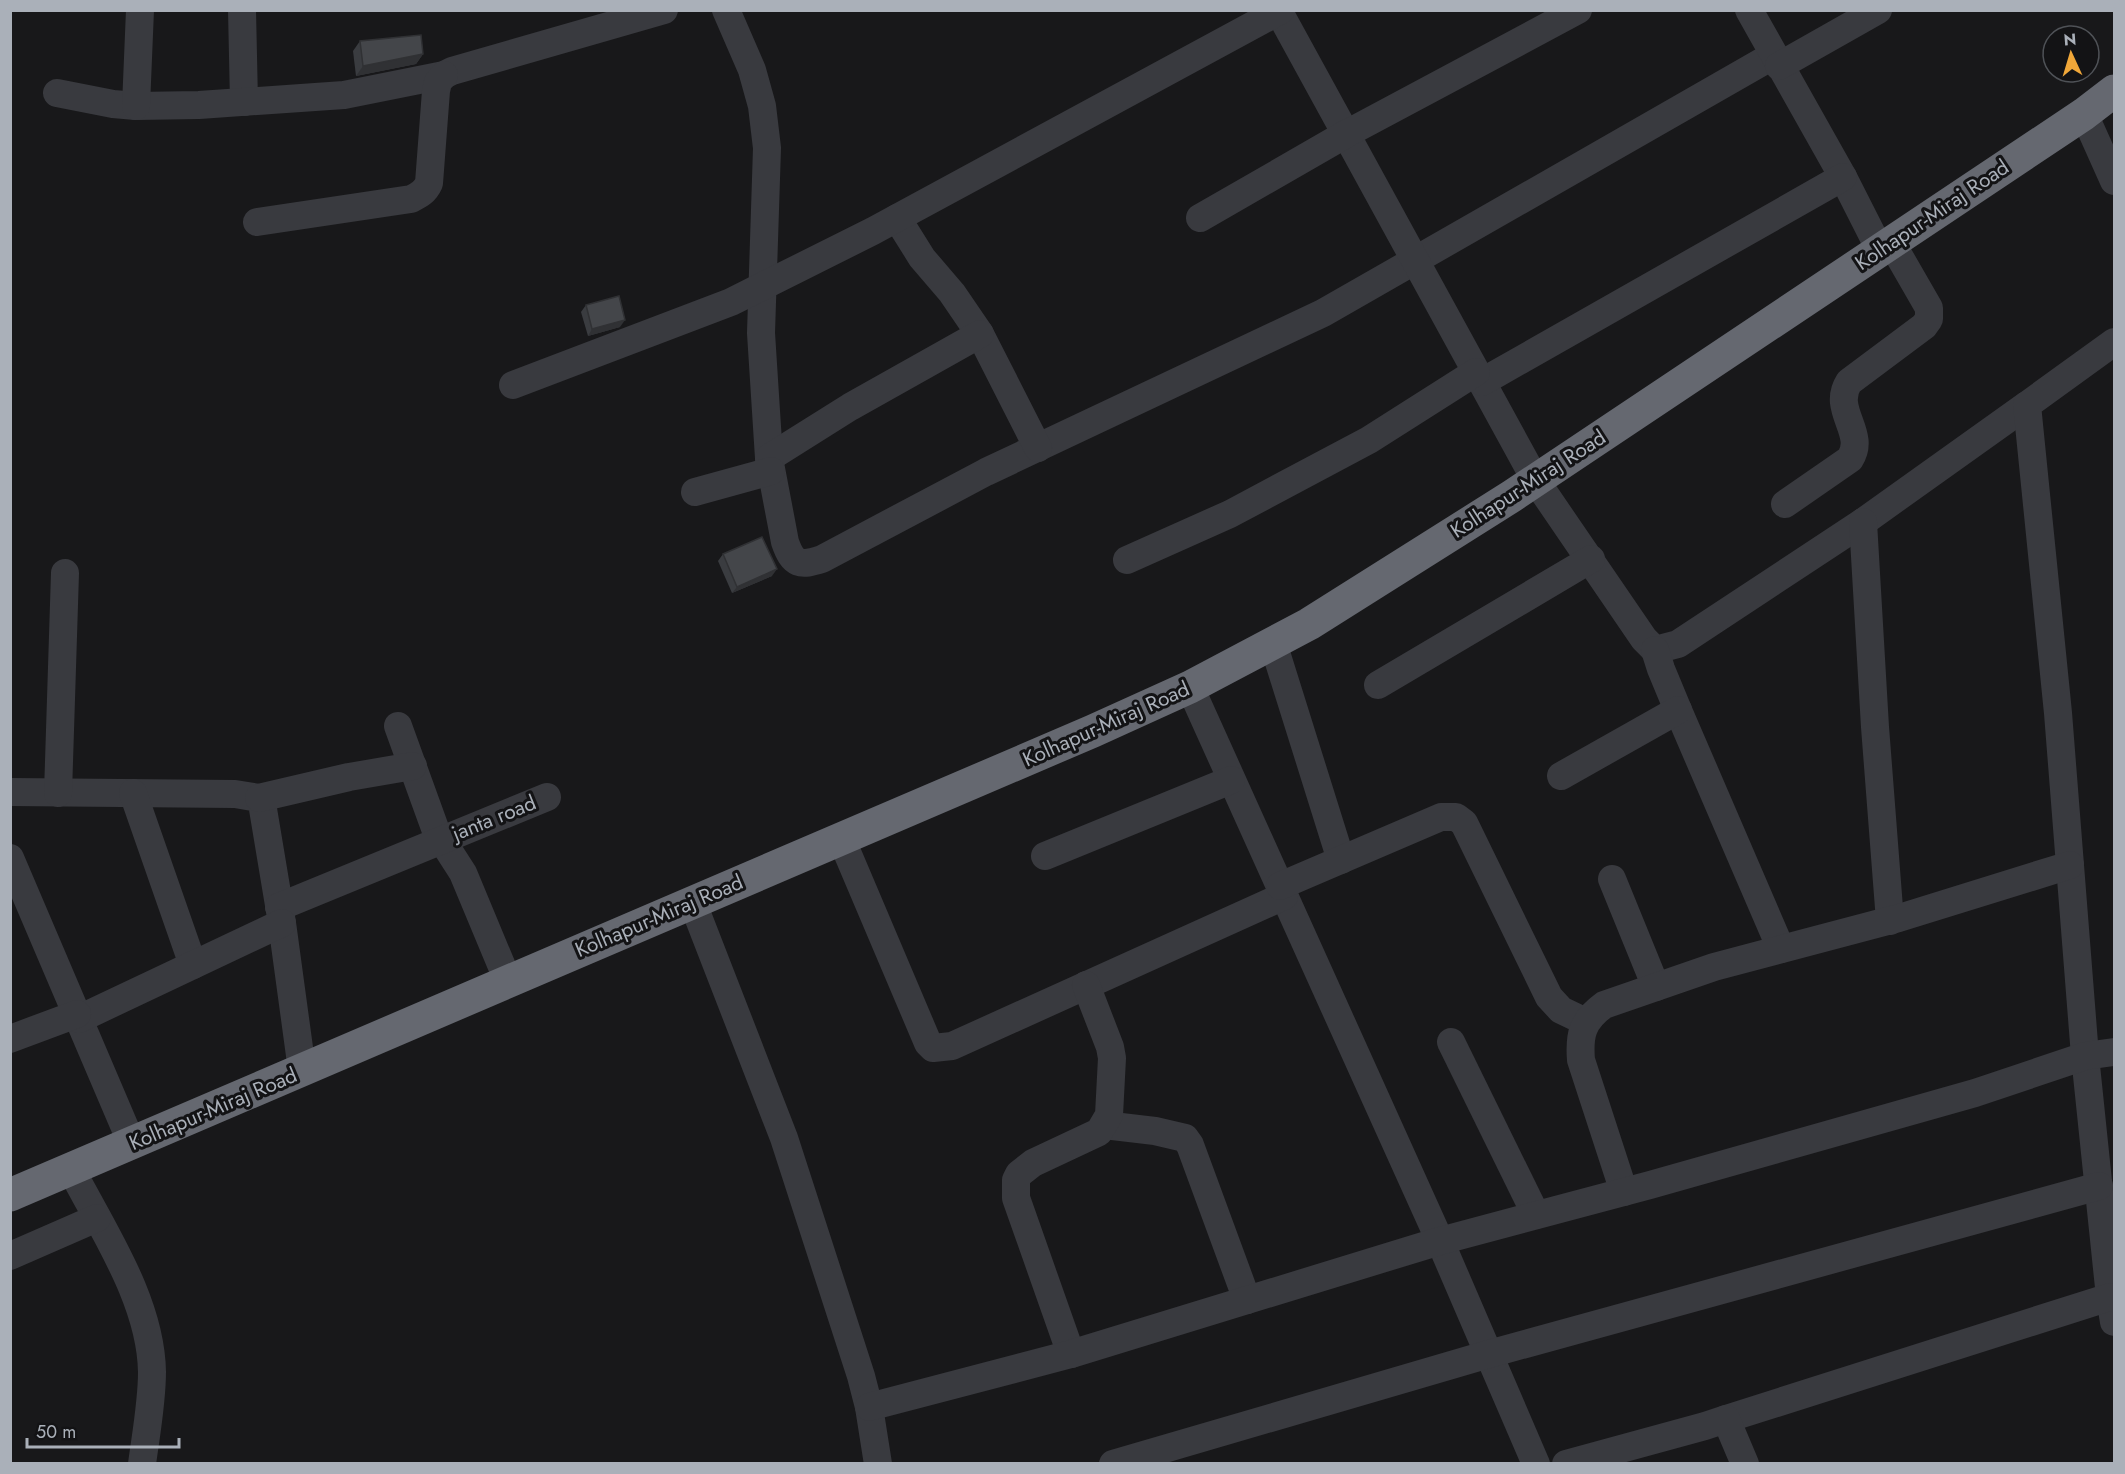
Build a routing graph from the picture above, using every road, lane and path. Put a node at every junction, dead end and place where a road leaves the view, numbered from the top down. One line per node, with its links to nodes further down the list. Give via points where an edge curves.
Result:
1 (140, 10): 14 (street)
2 (242, 10): 13 (street)
3 (664, 10): 10 (street)
4 (726, 10): 24 (street, via 752,70 762,106 767,148)
5 (1578, 10): 16 (street)
6 (1749, 10): 9 (street)
7 (1878, 10): 9 (street)
8 (1279, 11): 16 (street); 19 (street)
9 (1776, 60): 17 (street); 23 (street)
10 (444, 75): 13 (street, via 344,95); 21 (street, via 436,91 429,183 420,195)
11 (2115, 91): 15 (highway, Kolhapur-Miraj Road)
12 (57, 93): 14 (street)
13 (244, 102): 14 (street)
14 (136, 106)
15 (2084, 114): 18 (street); 22 (highway, Kolhapur-Miraj Road)
16 (1346, 134): 20 (street); 23 (street)
17 (1843, 177): 22 (street); 27 (street)
18 (2115, 181)
19 (897, 218): 24 (street); 25 (street)
20 (1200, 218)
21 (257, 222)
22 (1885, 246): 32 (highway, Kolhapur-Miraj Road); 34 (street, via 1929,308 1929,319 1849,382 1843,403 1855,440 1854,453)
23 (1415, 260): 27 (street); 30 (street, via 1323,314)
24 (762, 288): 28 (street); 31 (street, via 761,333)
25 (980, 334): 30 (street); 31 (street, via 850,407)
26 (2115, 342): 29 (street)
27 (1479, 377): 32 (street); 37 (street, via 1230,514)
28 (513, 386)
29 (2027, 405): 35 (street); 58 (street)
30 (1038, 448): 31 (street, via 822,559 801,563 789,555)
31 (770, 464): 33 (street)
32 (1536, 481): 36 (street); 39 (highway, Kolhapur-Miraj Road)
33 (695, 492)
34 (1785, 504)
35 (1863, 522): 40 (street, via 1678,644); 64 (street)
36 (1590, 559): 40 (street); 41 (street)
37 (1127, 560)
38 (65, 573): 49 (street)
39 (1273, 643): 42 (highway, Kolhapur-Miraj Road); 57 (street)
40 (1655, 650): 43 (street)
41 (1378, 685)
42 (1190, 687): 47 (street); 53 (highway, Kolhapur-Miraj Road)
43 (1678, 710): 46 (street); 65 (street)
44 (398, 726): 45 (street)
45 (413, 766): 52 (street); 54 (street)
46 (1561, 776)
47 (1231, 780): 55 (street); 60 (street)
48 (10, 792): 49 (street)
49 (58, 793): 50 (street)
50 (133, 793): 52 (street, via 235,794); 66 (street)
51 (547, 797): 54 (street, janta road)
52 (259, 798): 63 (street)
53 (841, 838): 62 (highway, Kolhapur-Miraj Road); 68 (street, via 933,1048 952,1047)
54 (442, 840): 63 (street, janta road); 67 (street, via 463,873)
55 (1045, 856)
56 (10, 858): 61 (street)
57 (1341, 860): 60 (street); 71 (street, via 1441,816 1456,817 1464,823 1549,997 1561,1010)
58 (2070, 865): 64 (street); 75 (street)
59 (1612, 879): 69 (street)
60 (1282, 891): 68 (street); 85 (street)
61 (19, 900): 70 (street)
62 (692, 901): 67 (highway, Kolhapur-Miraj Road); 91 (street, via 784,1138)
63 (281, 915): 66 (street, janta road); 76 (street)
64 (1890, 921): 65 (street)
65 (1781, 949): 69 (street)
66 (193, 965): 70 (street, janta road)
67 (508, 981): 76 (highway, Kolhapur-Miraj Road)
68 (1086, 986): 77 (street, via 1112,1058 1109,1115)
69 (1656, 987): 71 (street, via 1604,1005)
70 (78, 1016): 72 (street, janta road); 78 (street)
71 (1586, 1022): 81 (street, via 1580,1044 1581,1060)
72 (10, 1039)
73 (1451, 1042): 83 (street)
74 (2115, 1052): 75 (street)
75 (2085, 1056): 80 (street); 81 (street, via 1974,1093)
76 (302, 1070): 78 (highway, Kolhapur-Miraj Road)
77 (1104, 1125): 87 (street, via 1185,1138); 89 (street, via 1089,1138 1033,1163 1016,1180 1016,1198)
78 (132, 1144): 79 (highway, Kolhapur-Miraj Road)
79 (71, 1169): 82 (highway, Kolhapur-Miraj Road); 84 (street)
80 (2099, 1186): 88 (street); 90 (street)
81 (1624, 1192): 83 (street)
82 (10, 1195)
83 (1536, 1215): 85 (street)
84 (97, 1218): 86 (street); 93 (street, via 136,1294 148,1333 152,1372)
85 (1440, 1241): 87 (street); 90 (street)
86 (10, 1256)
87 (1247, 1300): 89 (street)
88 (2112, 1310): 92 (street)
89 (1071, 1354): 91 (street)
90 (1489, 1354): 95 (street); 96 (street)
91 (870, 1407): 94 (street)
92 (1726, 1419): 97 (street); 98 (street)
93 (142, 1464)
94 (878, 1464)
95 (1113, 1464)
96 (1536, 1464)
97 (1566, 1464)
98 (1745, 1464)

